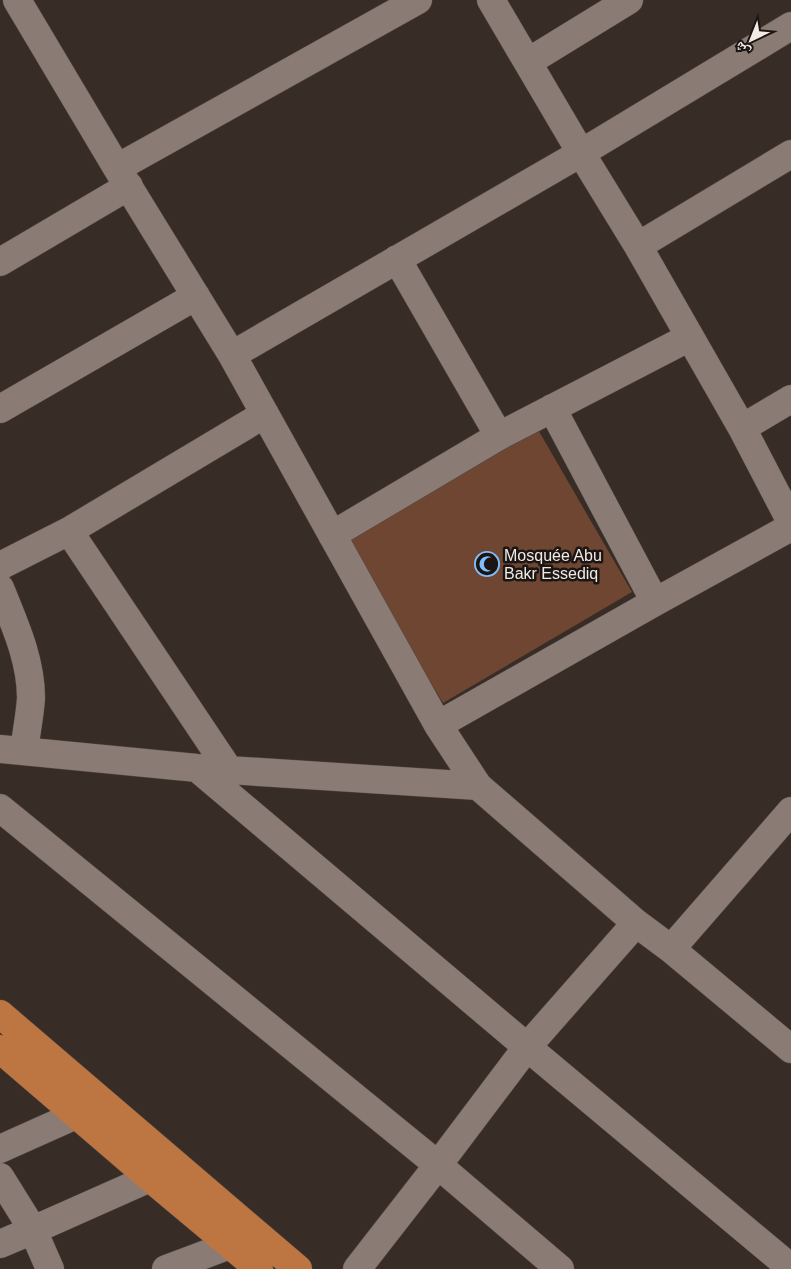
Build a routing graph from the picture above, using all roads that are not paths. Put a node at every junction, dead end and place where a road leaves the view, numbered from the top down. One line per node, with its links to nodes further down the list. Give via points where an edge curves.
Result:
1 (17, 0): 9 (street)
2 (418, 0): 9 (street)
3 (491, 0): 6 (street)
4 (629, 0): 6 (street)
5 (791, 26): 7 (street)
6 (528, 62): 7 (street)
7 (581, 153): 10 (street); 11 (street)
8 (791, 154): 10 (street)
9 (123, 177): 12 (street); 13 (street)
10 (638, 246): 14 (street)
11 (397, 259): 15 (street); 21 (street)
12 (0, 262)
13 (196, 296): 15 (street); 18 (street)
14 (690, 337): 17 (street); 20 (street)
15 (232, 355): 19 (street)
16 (791, 398): 20 (street)
17 (552, 408): 21 (street); 28 (street)
18 (0, 409)
19 (265, 414): 24 (street); 25 (street)
20 (742, 428): 22 (street)
21 (499, 436): 25 (street)
22 (791, 522)
23 (791, 528): 28 (street)
24 (69, 531): 26 (street); 32 (street)
25 (332, 535): 29 (street)
26 (0, 566)
27 (0, 588): 30 (street, via 20,639 30,681 31,700)
28 (655, 602): 29 (street)
29 (438, 725): 33 (street)
30 (12, 750): 31 (street)
31 (197, 768): 32 (street); 39 (street)
32 (228, 770): 33 (street)
33 (478, 786): 36 (street)
34 (0, 808): 45 (street)
35 (791, 812): 37 (street)
36 (636, 922): 37 (street); 39 (street)
37 (671, 950): 40 (street)
38 (0, 1014): 44 (main road)
39 (528, 1047): 45 (street); 51 (street)
40 (791, 1049)
41 (2, 1054): 42 (main road)
42 (76, 1114): 43 (street); 47 (main road)
43 (0, 1149)
44 (174, 1164): 47 (street); 55 (main road)
45 (438, 1166): 56 (street); 57 (street)
46 (0, 1177): 48 (street)
47 (150, 1178): 48 (street); 50 (main road)
48 (33, 1230): 49 (street); 52 (street)
49 (0, 1244)
50 (230, 1245): 53 (street); 54 (main road)
51 (791, 1268)
52 (50, 1269)
53 (166, 1269)
54 (259, 1269)
55 (298, 1269)
56 (357, 1269)
57 (560, 1269)

